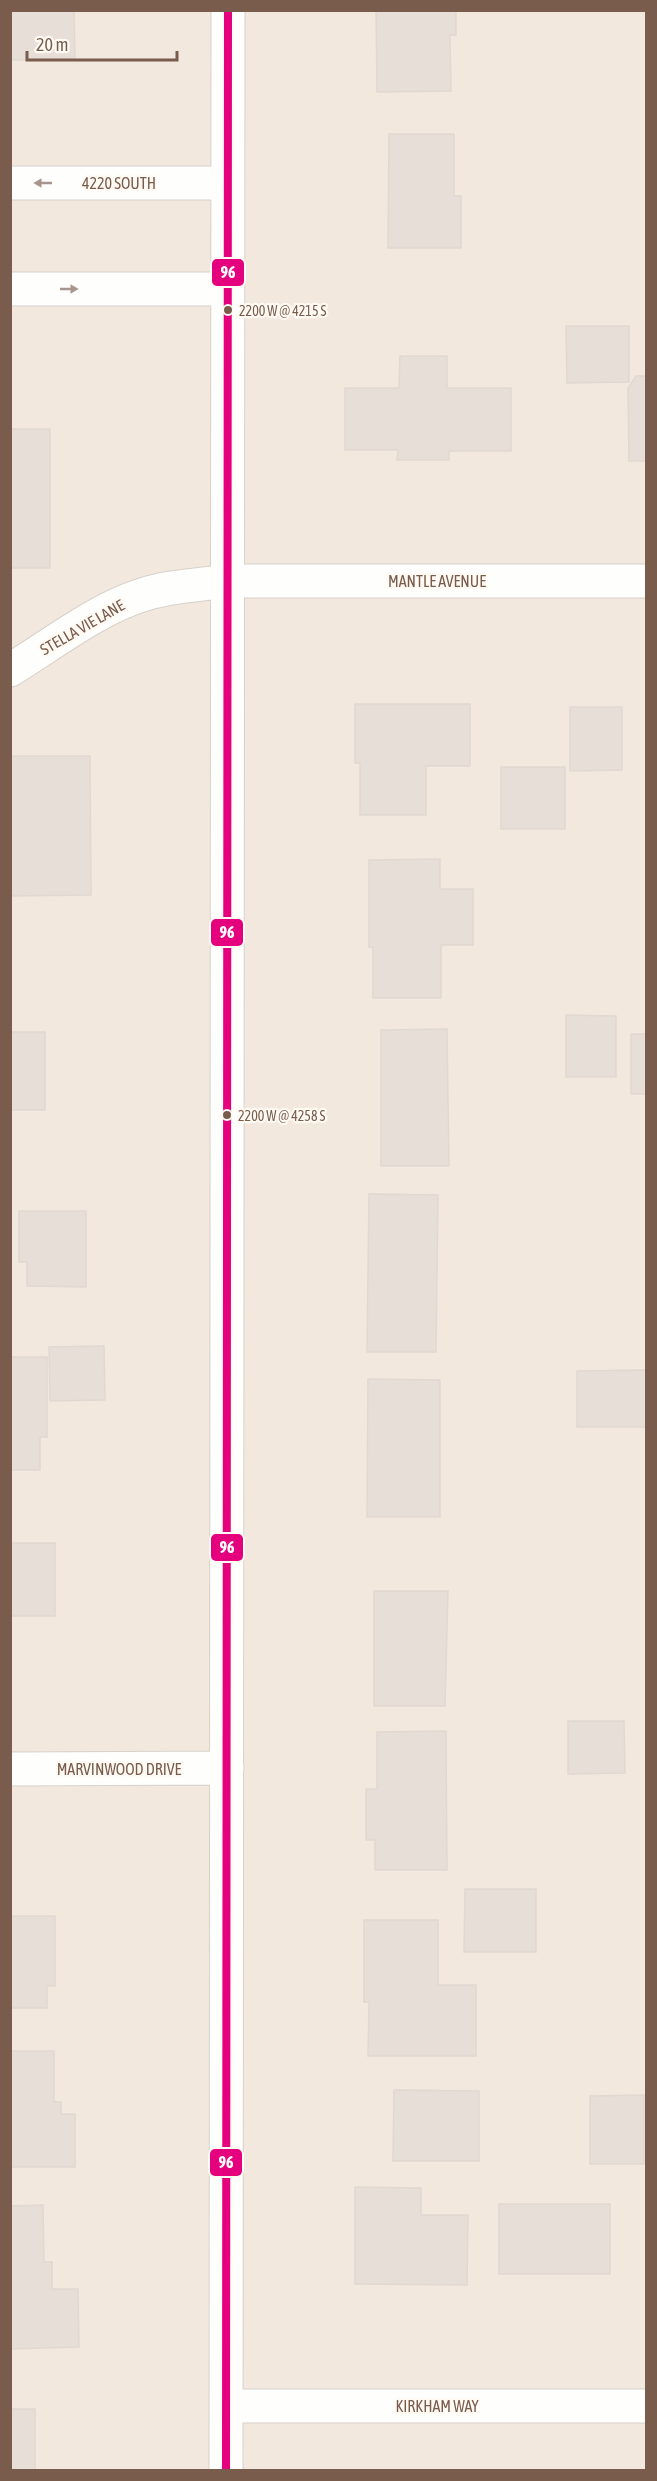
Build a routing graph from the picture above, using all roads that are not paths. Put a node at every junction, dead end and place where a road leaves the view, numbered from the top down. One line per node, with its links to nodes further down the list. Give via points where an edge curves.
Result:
1 (228, 10): 3 (street)
2 (10, 183): 3 (street, 4220 SOUTH, one-way to 2)
3 (228, 183): 5 (street)
4 (10, 289): 5 (street, one-way to 5)
5 (227, 289): 6 (street)
6 (228, 581): 7 (street, MANTLE AVENUE); 8 (street, STELLA VIE LANE, via 132,598); 9 (street)
7 (646, 581)
8 (10, 670)
9 (227, 1768): 10 (street, MARVINWOOD DRIVE); 11 (street)
10 (10, 1769)
11 (227, 2406): 12 (street, KIRKHAM WAY); 13 (street)
12 (646, 2406)
13 (226, 2470)

